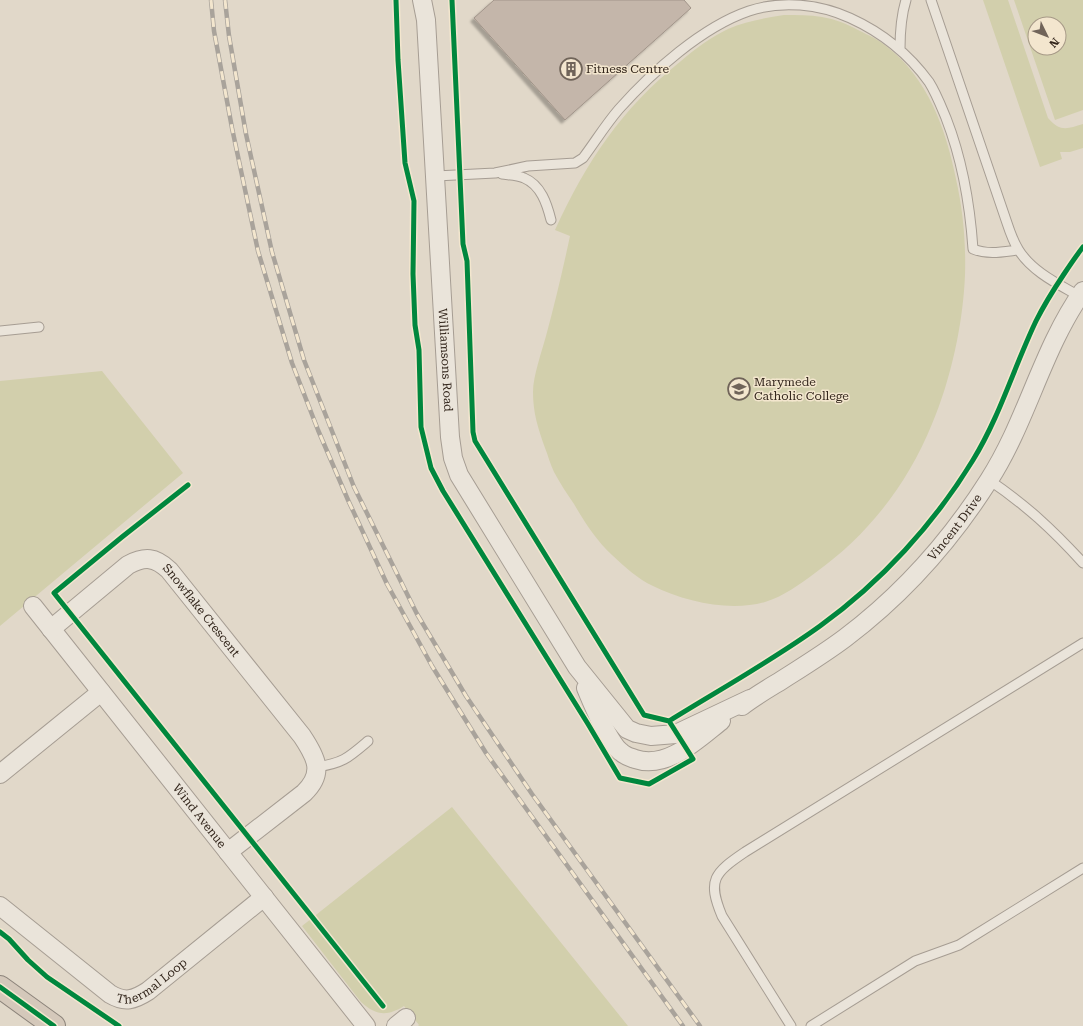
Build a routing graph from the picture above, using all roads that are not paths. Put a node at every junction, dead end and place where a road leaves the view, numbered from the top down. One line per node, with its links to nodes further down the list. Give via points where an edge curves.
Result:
1 (422, 0): 5 (street, Williamsons Road)
2 (431, 0): 5 (street, Williamsons Road)
3 (906, 0): 6 (lane, via 902,12)
4 (932, 0): 10 (lane)
5 (426, 20): 8 (street, Williamsons Road)
6 (900, 48): 7 (lane, via 862,23 822,8 776,5 750,11 699,38 669,61 618,110 580,161 528,166); 10 (lane, via 930,84 954,139 968,204 973,249 991,253)
7 (495, 173): 8 (lane); 9 (lane, via 524,178 533,183 544,197)
8 (436, 176): 19 (street, Williamsons Road, via 453,458 472,498)
9 (551, 220)
10 (1018, 250): 11 (lane, via 1035,268)
11 (1081, 294): 14 (street, Vincent Drive, via 1064,322 1015,432)
12 (39, 327): 13 (lane)
13 (0, 331)
14 (989, 480): 15 (lane, via 1016,498 1048,526); 21 (street, Vincent Drive, via 959,524 907,583 882,607 811,662)
15 (1083, 563)
16 (33, 606): 17 (street, Wind Avenue)
17 (51, 629): 20 (street, Wind Avenue); 25 (street, Snowflake Crescent, via 128,565 143,559 157,561 169,570 302,736 315,756)
18 (1083, 643): 34 (lane, via 724,866 715,878 716,902 722,916)
19 (577, 667): 22 (street, Williamsons Road, via 627,729); 24 (street, Williamsons Road, via 603,728 620,752)
20 (101, 692): 26 (street); 27 (street, Wind Avenue)
21 (750, 699): 22 (street, Vincent Drive, via 676,734); 24 (street, Vincent Drive, via 685,749 668,758)
22 (651, 736)
23 (368, 741): 25 (lane, via 346,759)
24 (640, 760)
25 (316, 767): 27 (street, via 314,781 304,793)
26 (0, 774)
27 (228, 852): 29 (street, Wind Avenue)
28 (1083, 868): 35 (lane, via 960,945 915,961)
29 (264, 897): 30 (street, Thermal Loop, via 148,991 125,1000 110,994); 33 (street, Wind Avenue)
30 (0, 906)
31 (0, 987): 32 (highway)
32 (54, 1026)
33 (366, 1026)
34 (791, 1026)
35 (811, 1026)

